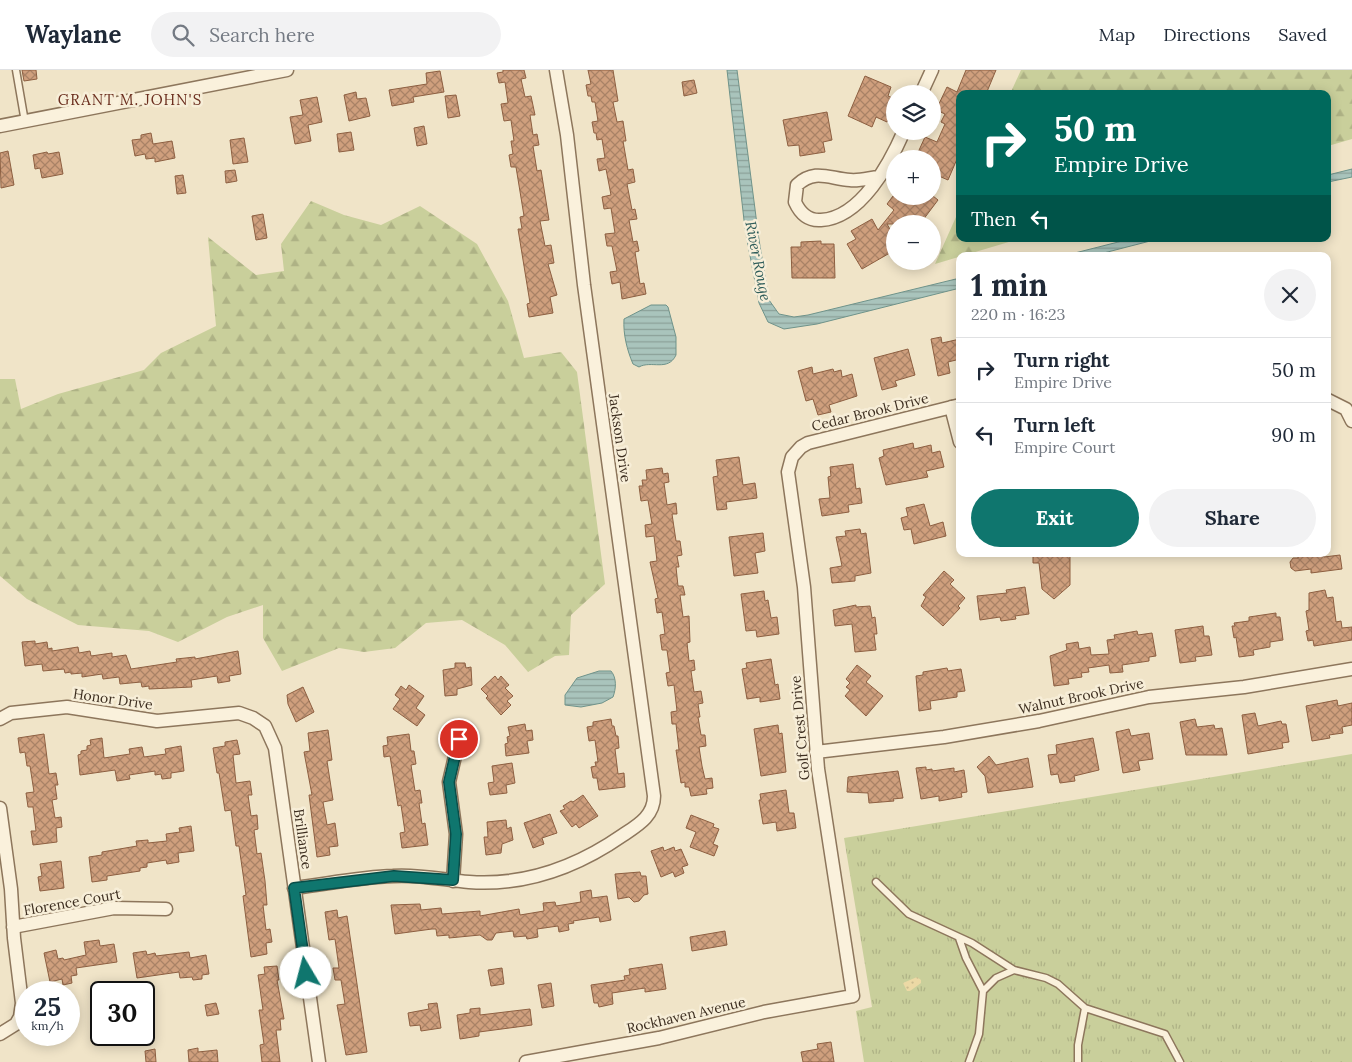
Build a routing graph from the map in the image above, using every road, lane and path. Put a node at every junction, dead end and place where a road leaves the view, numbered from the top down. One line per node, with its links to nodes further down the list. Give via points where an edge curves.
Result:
1 (16, 70): 6 (lane)
2 (287, 70): 6 (street)
3 (556, 70): 20 (street, Jackson Drive, via 654,796 653,809 649,816 619,838 564,868 515,880)
4 (932, 70): 5 (street)
5 (925, 85)
6 (24, 122): 7 (street)
7 (0, 126)
8 (900, 140): 9 (street)
9 (878, 177): 9 (street, via 860,200 828,219 812,219 799,210 795,202 797,185 808,176 852,180)
10 (1331, 402): 12 (street, via 1346,409)
11 (955, 406): 13 (street, Cedar Brook Drive, via 808,443)
12 (1352, 421)
13 (792, 457): 18 (street, Golf Crest Drive, via 788,472 804,587)
14 (1352, 670): 18 (street, Walnut Brook Drive, via 1244,687 1149,697 944,737)
15 (253, 718): 16 (street, Honor Drive, via 232,712 157,721 67,707 17,712); 22 (street, Brilliance, via 265,726 275,748)
16 (0, 719)
17 (459, 739): 20 (street, via 449,782 456,834)
18 (816, 752): 28 (street, Golf Crest Drive)
19 (0, 808): 24 (street)
20 (453, 880): 22 (street, via 394,876)
21 (876, 882): 25 (lane, via 909,914)
22 (294, 888): 31 (street, Brilliance)
23 (166, 909): 24 (street, Florence Court, via 118,908)
24 (13, 927): 30 (street, via 22,1003 16,1024)
25 (959, 938): 26 (lane); 27 (lane)
26 (1014, 970): 27 (lane, via 996,978); 29 (lane, via 1058,984)
27 (983, 990): 33 (lane, via 979,1034)
28 (853, 996): 32 (street, Rockhaven Avenue, via 764,1012 659,1038)
29 (1085, 1008): 34 (lane); 35 (lane, via 1165,1034)
30 (0, 1034)
31 (319, 1062)
32 (526, 1062)
33 (969, 1062)
34 (1078, 1062)
35 (1180, 1062)

